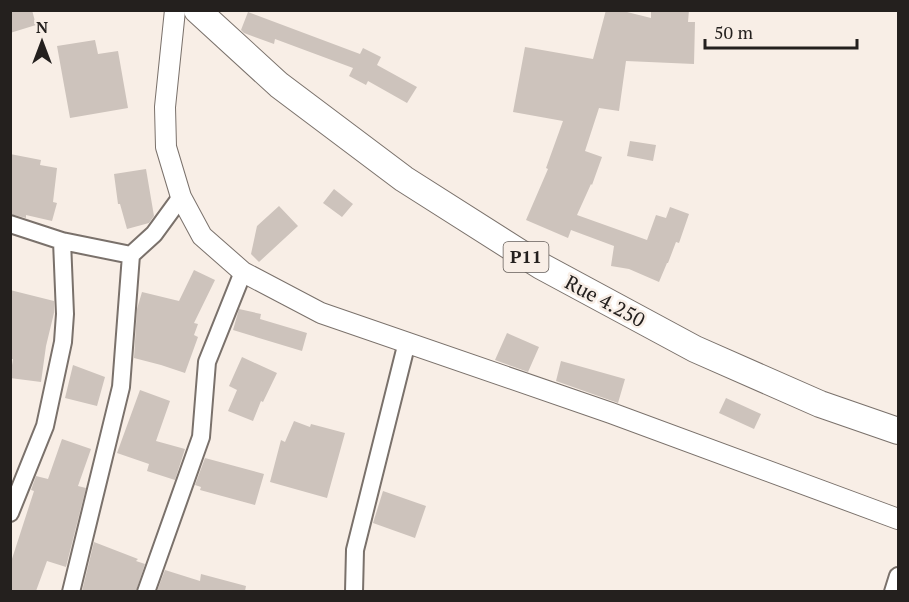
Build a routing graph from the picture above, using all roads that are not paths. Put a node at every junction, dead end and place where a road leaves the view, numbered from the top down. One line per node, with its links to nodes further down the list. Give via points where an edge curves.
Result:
1 (175, 10): 3 (street, via 165,137)
2 (197, 10): 9 (main road, Rue 4.250 / P11, via 279,85 404,179 541,267 695,349 820,404)
3 (180, 197): 6 (street, via 154,234); 7 (street, via 202,236)
4 (10, 224): 5 (street)
5 (62, 241): 6 (street); 10 (street, via 63,342 45,426)
6 (131, 255): 13 (street, via 121,387)
7 (243, 272): 8 (street, via 321,313); 14 (street, via 207,362 201,437)
8 (407, 342): 11 (street, via 611,412); 15 (street, via 355,550)
9 (898, 431)
10 (10, 513)
11 (898, 519)
12 (898, 576): 16 (street)
13 (71, 591)
14 (146, 591)
15 (354, 591)
16 (893, 591)

